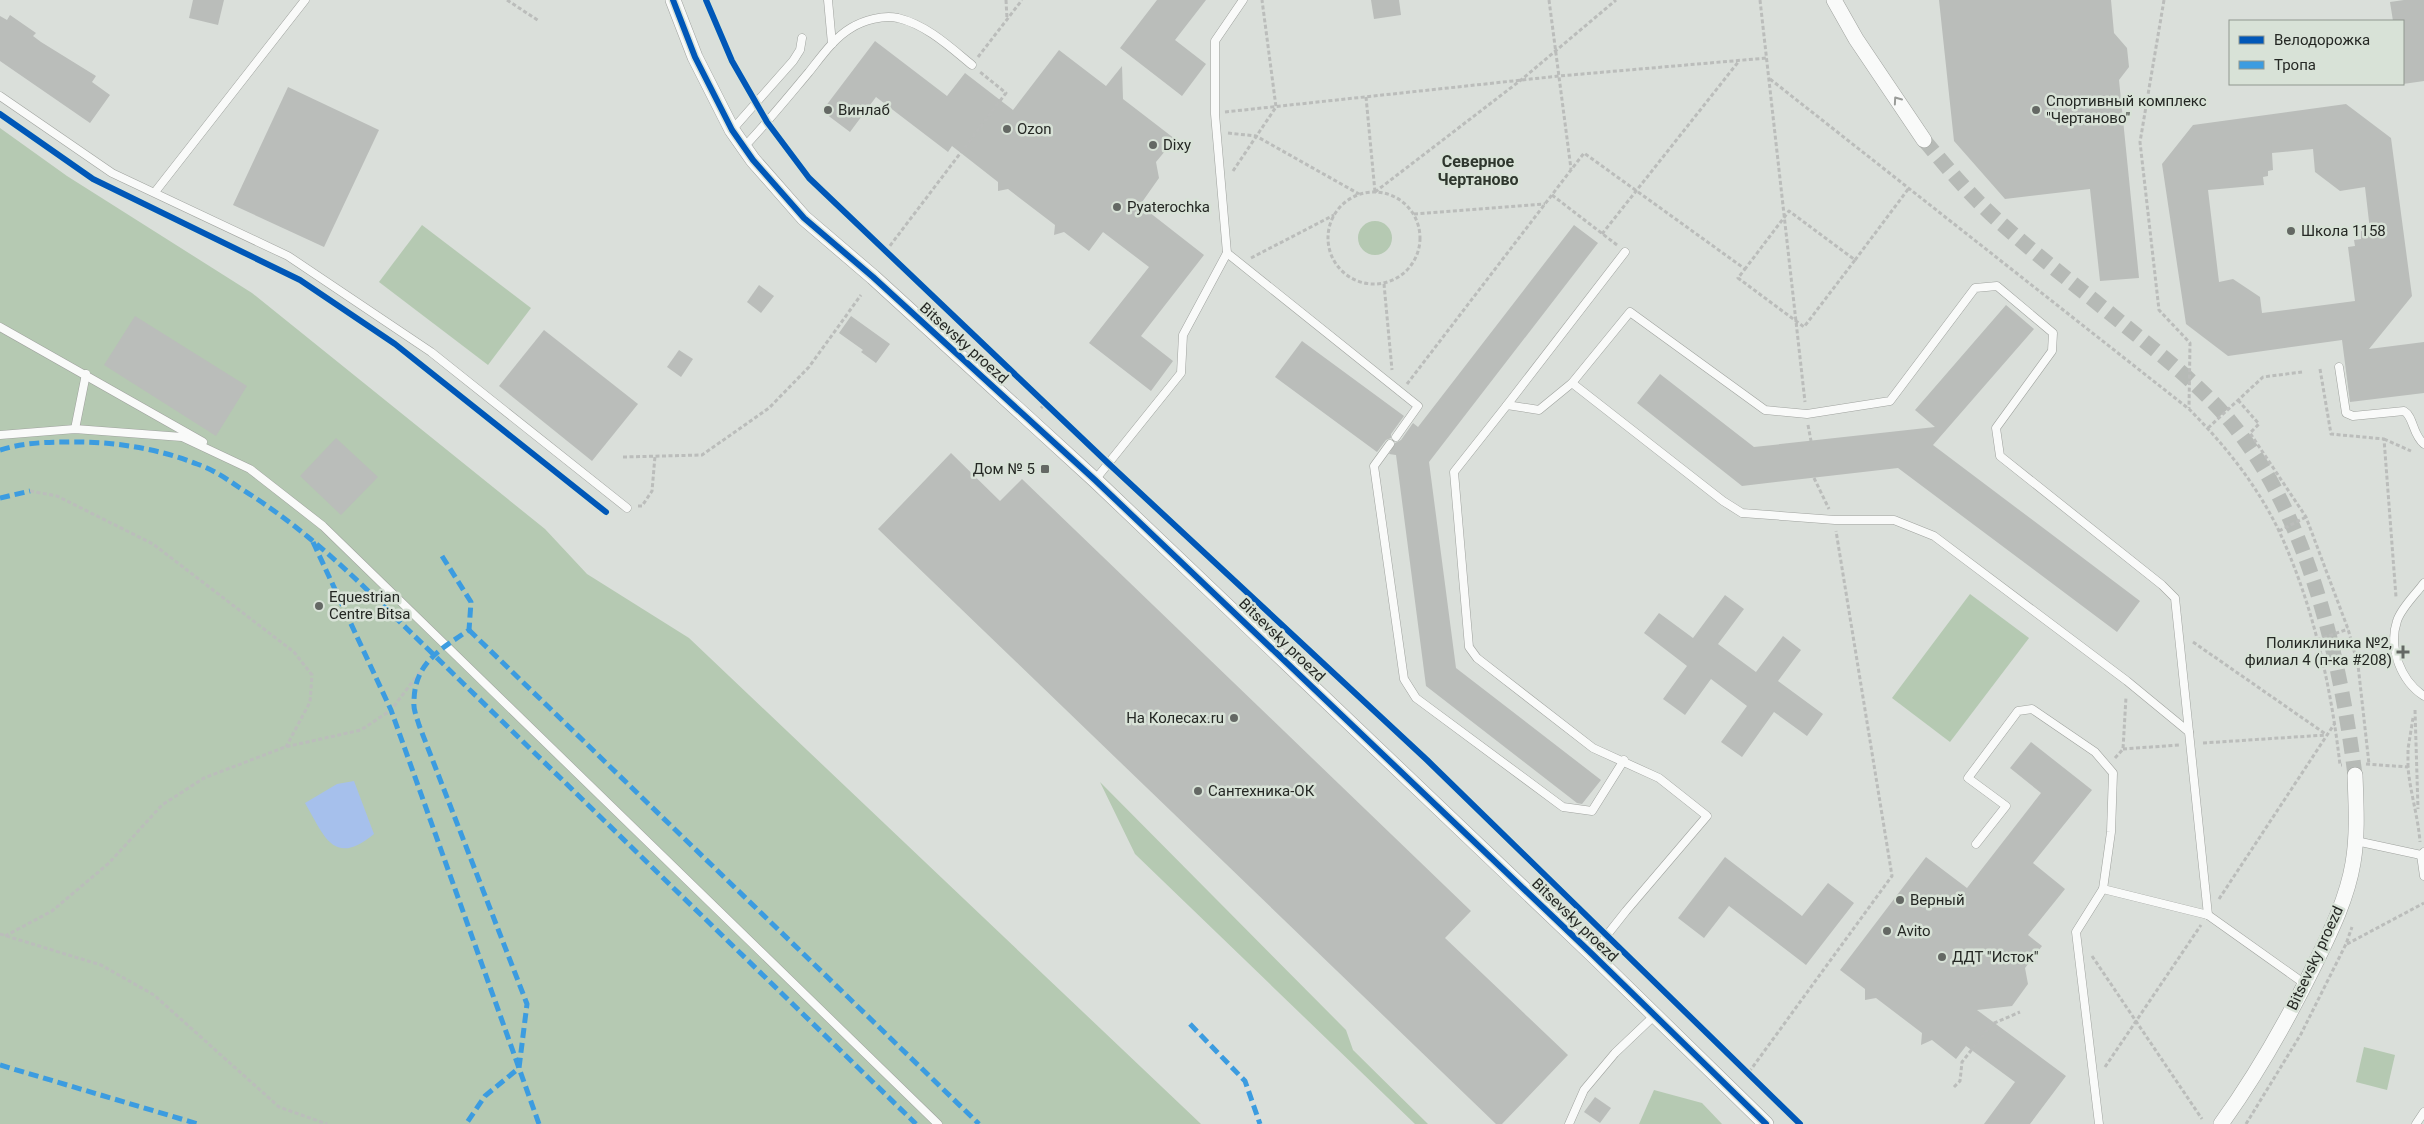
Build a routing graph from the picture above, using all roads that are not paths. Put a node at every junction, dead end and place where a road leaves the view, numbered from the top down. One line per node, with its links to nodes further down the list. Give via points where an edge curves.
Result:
1 (305, 0): 13 (lane)
2 (673, 0): 10 (street, Bitsevsky proezd, via 695,57)
3 (828, 0): 7 (lane)
4 (1243, 0): 15 (lane, via 1215,41 1216,132)
5 (1834, 0): 11 (street, one-way to 5, via 1860,46)
6 (802, 38): 10 (lane, via 800,50 793,61)
7 (832, 44): 8 (lane, via 850,28 866,21 899,18 936,35); 12 (lane)
8 (972, 65)
9 (0, 96): 13 (lane, via 112,173)
10 (732, 130): 12 (street, Bitsevsky proezd)
11 (1924, 140)
12 (744, 147): 27 (street, Bitsevsky proezd, via 804,218 873,276)
13 (155, 192): 28 (lane, via 296,261 431,352)
14 (1625, 252): 20 (lane)
15 (1228, 254): 23 (lane, via 1418,406); 27 (lane, via 1183,336 1181,373)
16 (0, 327): 18 (lane)
17 (2339, 367): 25 (lane, via 2346,413 2353,416 2404,410 2410,416 2414,434)
18 (86, 374): 21 (lane); 26 (lane)
19 (1572, 383): 20 (lane, via 1538,410); 31 (lane, via 1742,513 1835,520 1894,520 1934,536); 31 (lane, via 1630,312 1765,410 1806,414 1890,401 1975,288 1997,286 2053,333 2052,351 1996,428 2000,456 2162,584 2175,598)
20 (1507, 405): 32 (lane, via 1454,472 1469,647 1478,658 1593,748)
21 (75, 429): 22 (lane); 26 (lane, via 182,437)
22 (0, 435)
23 (1396, 437)
24 (1390, 444): 32 (lane, via 1374,466 1404,679 1416,698 1563,807 1592,811)
25 (2424, 444)
26 (250, 469): 44 (lane, via 323,526)
27 (1095, 480): 40 (street, Bitsevsky proezd)
28 (627, 508)
29 (2424, 583): 30 (lane, via 2397,620 2395,643 2400,672)
30 (2424, 696)
31 (2190, 732): 39 (lane)
32 (1624, 760): 40 (lane, via 1659,778 1707,816)
33 (2355, 768): 34 (street, Bitsevsky proezd)
34 (2356, 841): 36 (lane); 41 (street, Bitsevsky proezd, via 2338,914)
35 (1976, 844): 38 (lane, via 2006,806 1968,778 2018,711 2032,710 2095,752 2113,773 2111,832)
36 (2423, 854): 37 (lane)
37 (2424, 876)
38 (2102, 889): 39 (lane); 47 (lane, via 2076,932)
39 (2208, 915): 41 (lane)
40 (1592, 954): 42 (street, Bitsevsky proezd)
41 (2305, 984): 48 (street, Bitsevsky proezd, via 2263,1062)
42 (1655, 1015): 45 (lane, via 1615,1053 1584,1090); 46 (street, Bitsevsky proezd)
43 (2424, 1112): 49 (lane)
44 (938, 1124)
45 (1569, 1124)
46 (1766, 1124)
47 (2099, 1124)
48 (2221, 1124)
49 (2416, 1124)

